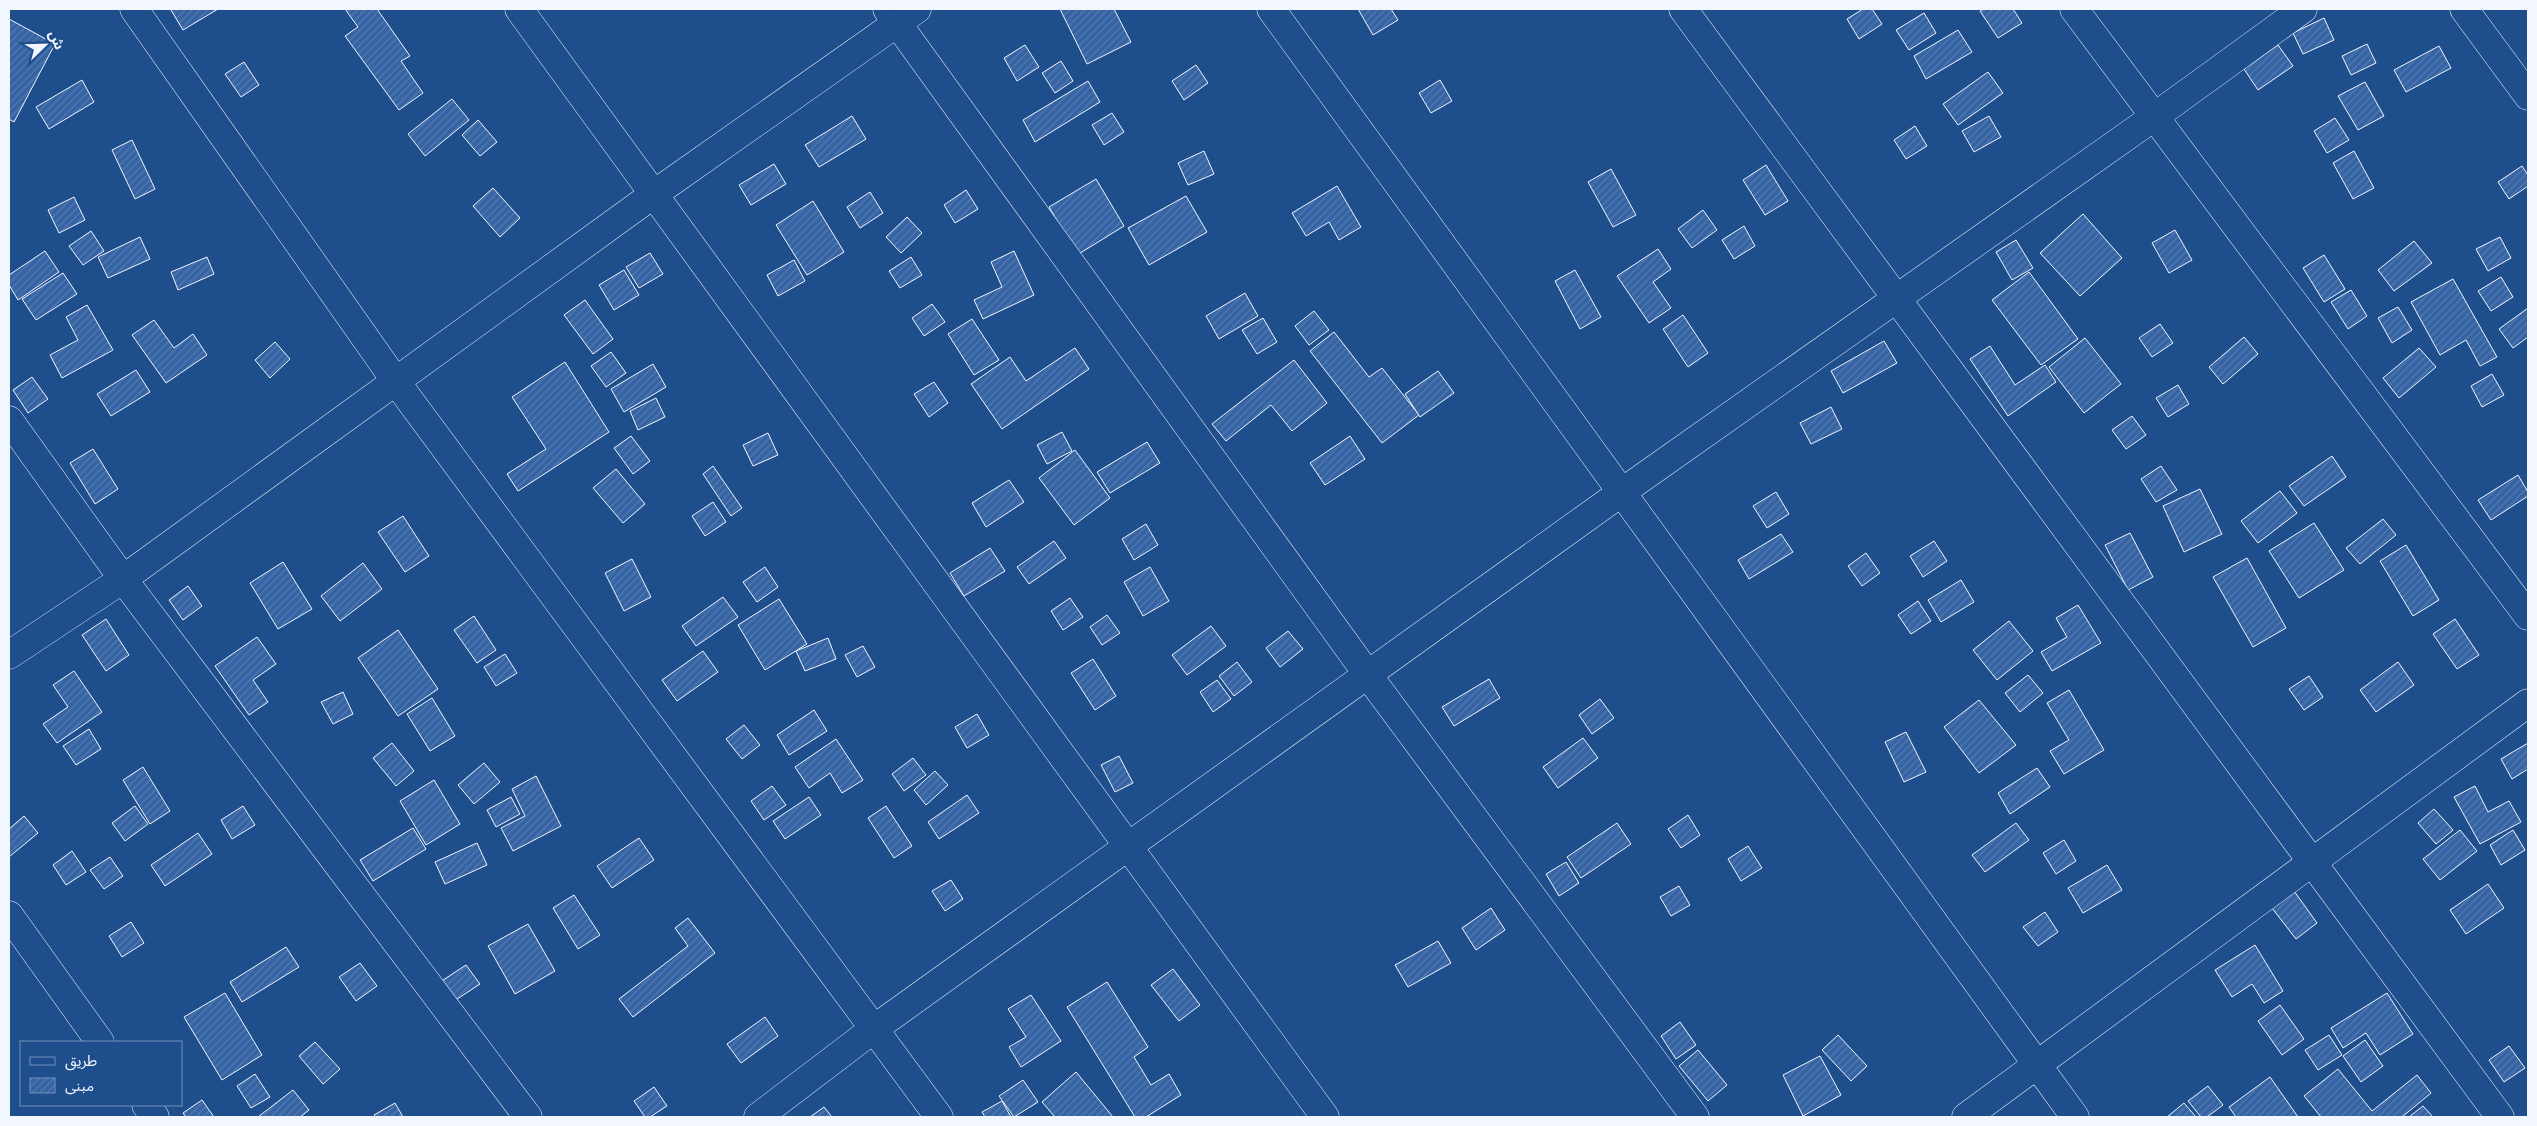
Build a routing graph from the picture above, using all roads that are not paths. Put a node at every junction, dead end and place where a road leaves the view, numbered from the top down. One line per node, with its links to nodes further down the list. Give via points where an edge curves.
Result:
1 (134, 9): 13 (street)
2 (519, 9): 11 (street)
3 (1271, 9): 15 (street)
4 (1683, 9): 12 (street)
5 (2074, 9): 10 (street)
6 (2304, 9): 10 (street)
7 (2464, 9): 9 (street)
8 (901, 14): 11 (street); 19 (street)
9 (2528, 96)
10 (2154, 117): 12 (street); 17 (street)
11 (654, 194): 13 (street); 21 (street)
12 (1897, 298): 15 (street); 22 (street)
13 (396, 383): 16 (street); 24 (street)
14 (9, 420): 16 (street)
15 (1622, 492): 19 (street); 26 (street)
16 (123, 580): 18 (street); 29 (street)
17 (2528, 616)
18 (9, 654)
19 (1368, 674): 21 (street); 33 (street)
20 (2528, 703): 22 (street)
21 (1127, 847): 24 (street); 32 (street)
22 (2313, 862): 26 (street); 36 (street)
23 (9, 915): 25 (street)
24 (874, 1028): 30 (street); 31 (street)
25 (99, 1041)
26 (2037, 1065): 34 (street); 35 (street)
27 (147, 1106): 28 (street)
28 (154, 1117)
29 (528, 1117)
30 (758, 1117)
31 (938, 1117)
32 (1325, 1117)
33 (1695, 1117)
34 (1966, 1117)
35 (2075, 1117)
36 (2500, 1117)

